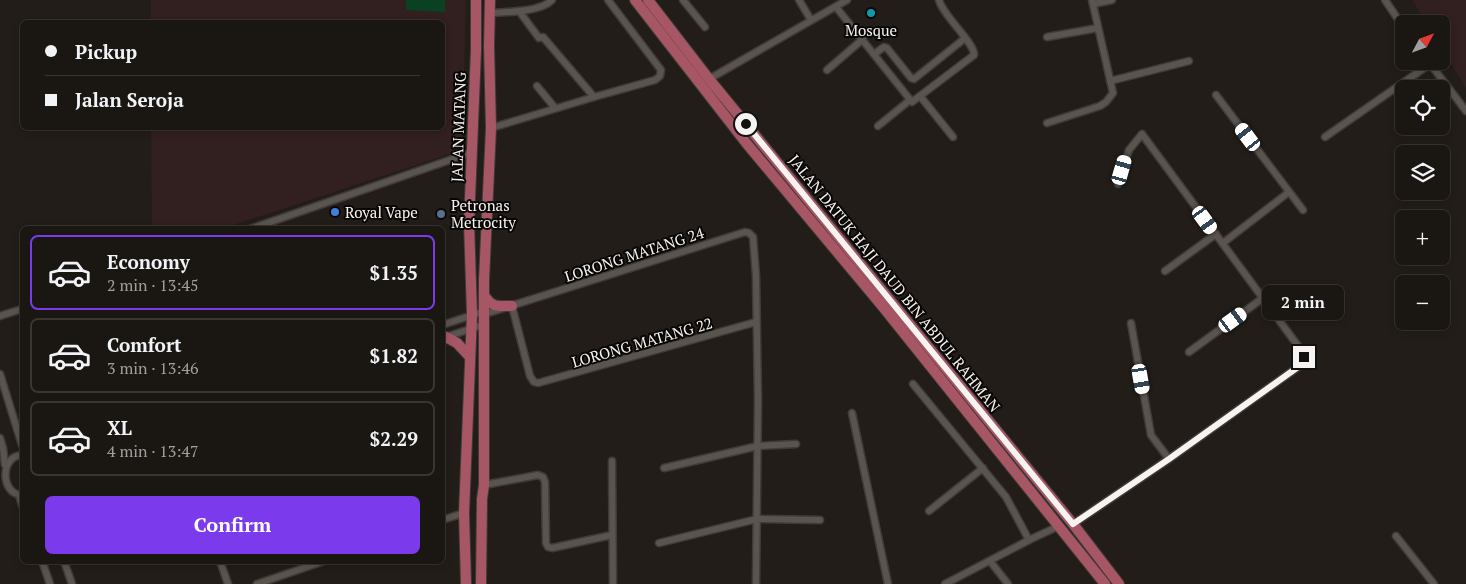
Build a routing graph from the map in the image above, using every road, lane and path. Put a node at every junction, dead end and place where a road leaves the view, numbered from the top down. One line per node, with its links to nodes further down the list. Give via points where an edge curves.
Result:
1 (476, 0): 43 (main road, JALAN MATANG)
2 (490, 0): 16 (main road, JALAN MATANG)
3 (552, 0): 15 (street, via 549,4)
4 (608, 0): 33 (street, via 661,70 655,80)
5 (634, 0): 87 (main road, JALAN DATUK HAJI DAUD BIN ABDUL RAHMAN, via 747,144)
6 (648, 0): 29 (main road, JALAN DATUK HAJI DAUD BIN ABDUL RAHMAN)
7 (683, 0): 19 (street)
8 (799, 0): 18 (street)
9 (847, 0): 14 (street)
10 (939, 0): 22 (street)
11 (1112, 0): 13 (street)
12 (1385, 0): 17 (street)
13 (1093, 2): 20 (street)
14 (836, 7): 18 (street); 23 (street)
15 (518, 11): 16 (street); 33 (street)
16 (490, 12): 40 (main road, JALAN MATANG)
17 (1395, 15)
18 (811, 20): 29 (street)
19 (705, 27)
20 (1098, 28): 21 (street); 30 (street)
21 (1047, 37)
22 (964, 39): 24 (street, via 914,79 887,48 881,48); 34 (street, via 972,47 974,55)
23 (863, 40): 24 (street); 26 (street)
24 (874, 54): 35 (street)
25 (1189, 61): 30 (street)
26 (827, 70)
27 (1418, 70): 42 (street)
28 (1435, 70): 37 (street)
29 (709, 79): 86 (main road, JALAN DATUK HAJI DAUD BIN ABDUL RAHMAN)
30 (1110, 81): 38 (street, via 1113,94 1106,102)
31 (537, 86): 36 (street)
32 (1216, 95): 45 (street)
33 (594, 96): 36 (street)
34 (920, 96): 35 (street, via 915,102); 41 (street)
35 (910, 100): 39 (street)
36 (555, 108): 40 (street)
37 (1466, 111)
38 (1047, 123)
39 (878, 126)
40 (491, 128): 51 (main road, JALAN MATANG)
41 (953, 137)
42 (1325, 138)
43 (473, 152): 47 (street); 55 (main road, JALAN MATANG, via 469,223)
44 (1118, 184): 48 (street, via 1129,150 1142,134)
45 (1289, 192): 46 (street); 49 (street)
46 (1303, 210)
47 (259, 226)
48 (1216, 234): 49 (street); 50 (street)
49 (1223, 243): 52 (street)
50 (1165, 271)
51 (484, 295): 53 (main road, via 494,305); 57 (main road, JALAN MATANG)
52 (1263, 298): 64 (street); 74 (street, via 1301,350 1302,363)
53 (512, 306): 57 (street, LORONG MATANG 24); 58 (street, LORONG MATANG 22, via 530,376 538,383); 58 (street, LORONG MATANG 24, via 745,232 752,237)
54 (20, 310): 56 (street)
55 (472, 314): 57 (street); 60 (street); 61 (main road, JALAN MATANG)
56 (0, 316)
57 (485, 316): 61 (street); 79 (main road, JALAN MATANG)
58 (756, 322): 72 (street)
59 (1131, 323): 74 (street, via 1151,435)
60 (445, 324)
61 (471, 328): 62 (street); 65 (main road, JALAN MATANG)
62 (445, 338)
63 (445, 338): 65 (main road, via 457,343)
64 (1189, 352)
65 (470, 357): 82 (main road, JALAN MATANG)
66 (0, 374): 70 (street)
67 (912, 384): 78 (street)
68 (852, 413): 105 (street)
69 (0, 438): 76 (street)
70 (20, 439)
71 (796, 444): 72 (street)
72 (758, 446): 77 (street); 84 (street)
73 (20, 456): 76 (street)
74 (1169, 459): 86 (street)
75 (612, 461): 88 (street)
76 (5, 465): 80 (street, via 2,471 4,484)
77 (664, 468)
78 (983, 468): 81 (street); 90 (street, via 1006,497)
79 (484, 485): 88 (street, via 538,474 543,477 548,547); 102 (main road, JALAN MATANG)
80 (20, 495)
81 (929, 511)
82 (464, 513): 83 (street); 101 (main road, JALAN MATANG)
83 (445, 519)
84 (757, 519): 85 (street); 91 (street); 104 (street)
85 (820, 520)
86 (1073, 524): 109 (main road, JALAN DATUK HAJI DAUD BIN ABDUL RAHMAN)
87 (1059, 526): 90 (street); 108 (main road, JALAN DATUK HAJI DAUD BIN ABDUL RAHMAN)
88 (612, 535): 103 (street)
89 (1396, 536): 110 (street)
90 (1029, 540): 92 (street)
91 (659, 543)
92 (990, 561): 106 (street); 107 (street)
93 (43, 564): 97 (street)
94 (65, 564): 98 (street)
95 (221, 564): 99 (street)
96 (315, 564): 100 (street)
97 (50, 584)
98 (72, 584)
99 (228, 584)
100 (257, 584)
101 (466, 584)
102 (481, 584)
103 (613, 584)
104 (756, 584)
105 (888, 584)
106 (945, 584)
107 (1008, 584)
108 (1105, 584)
109 (1119, 584)
110 (1434, 584)

